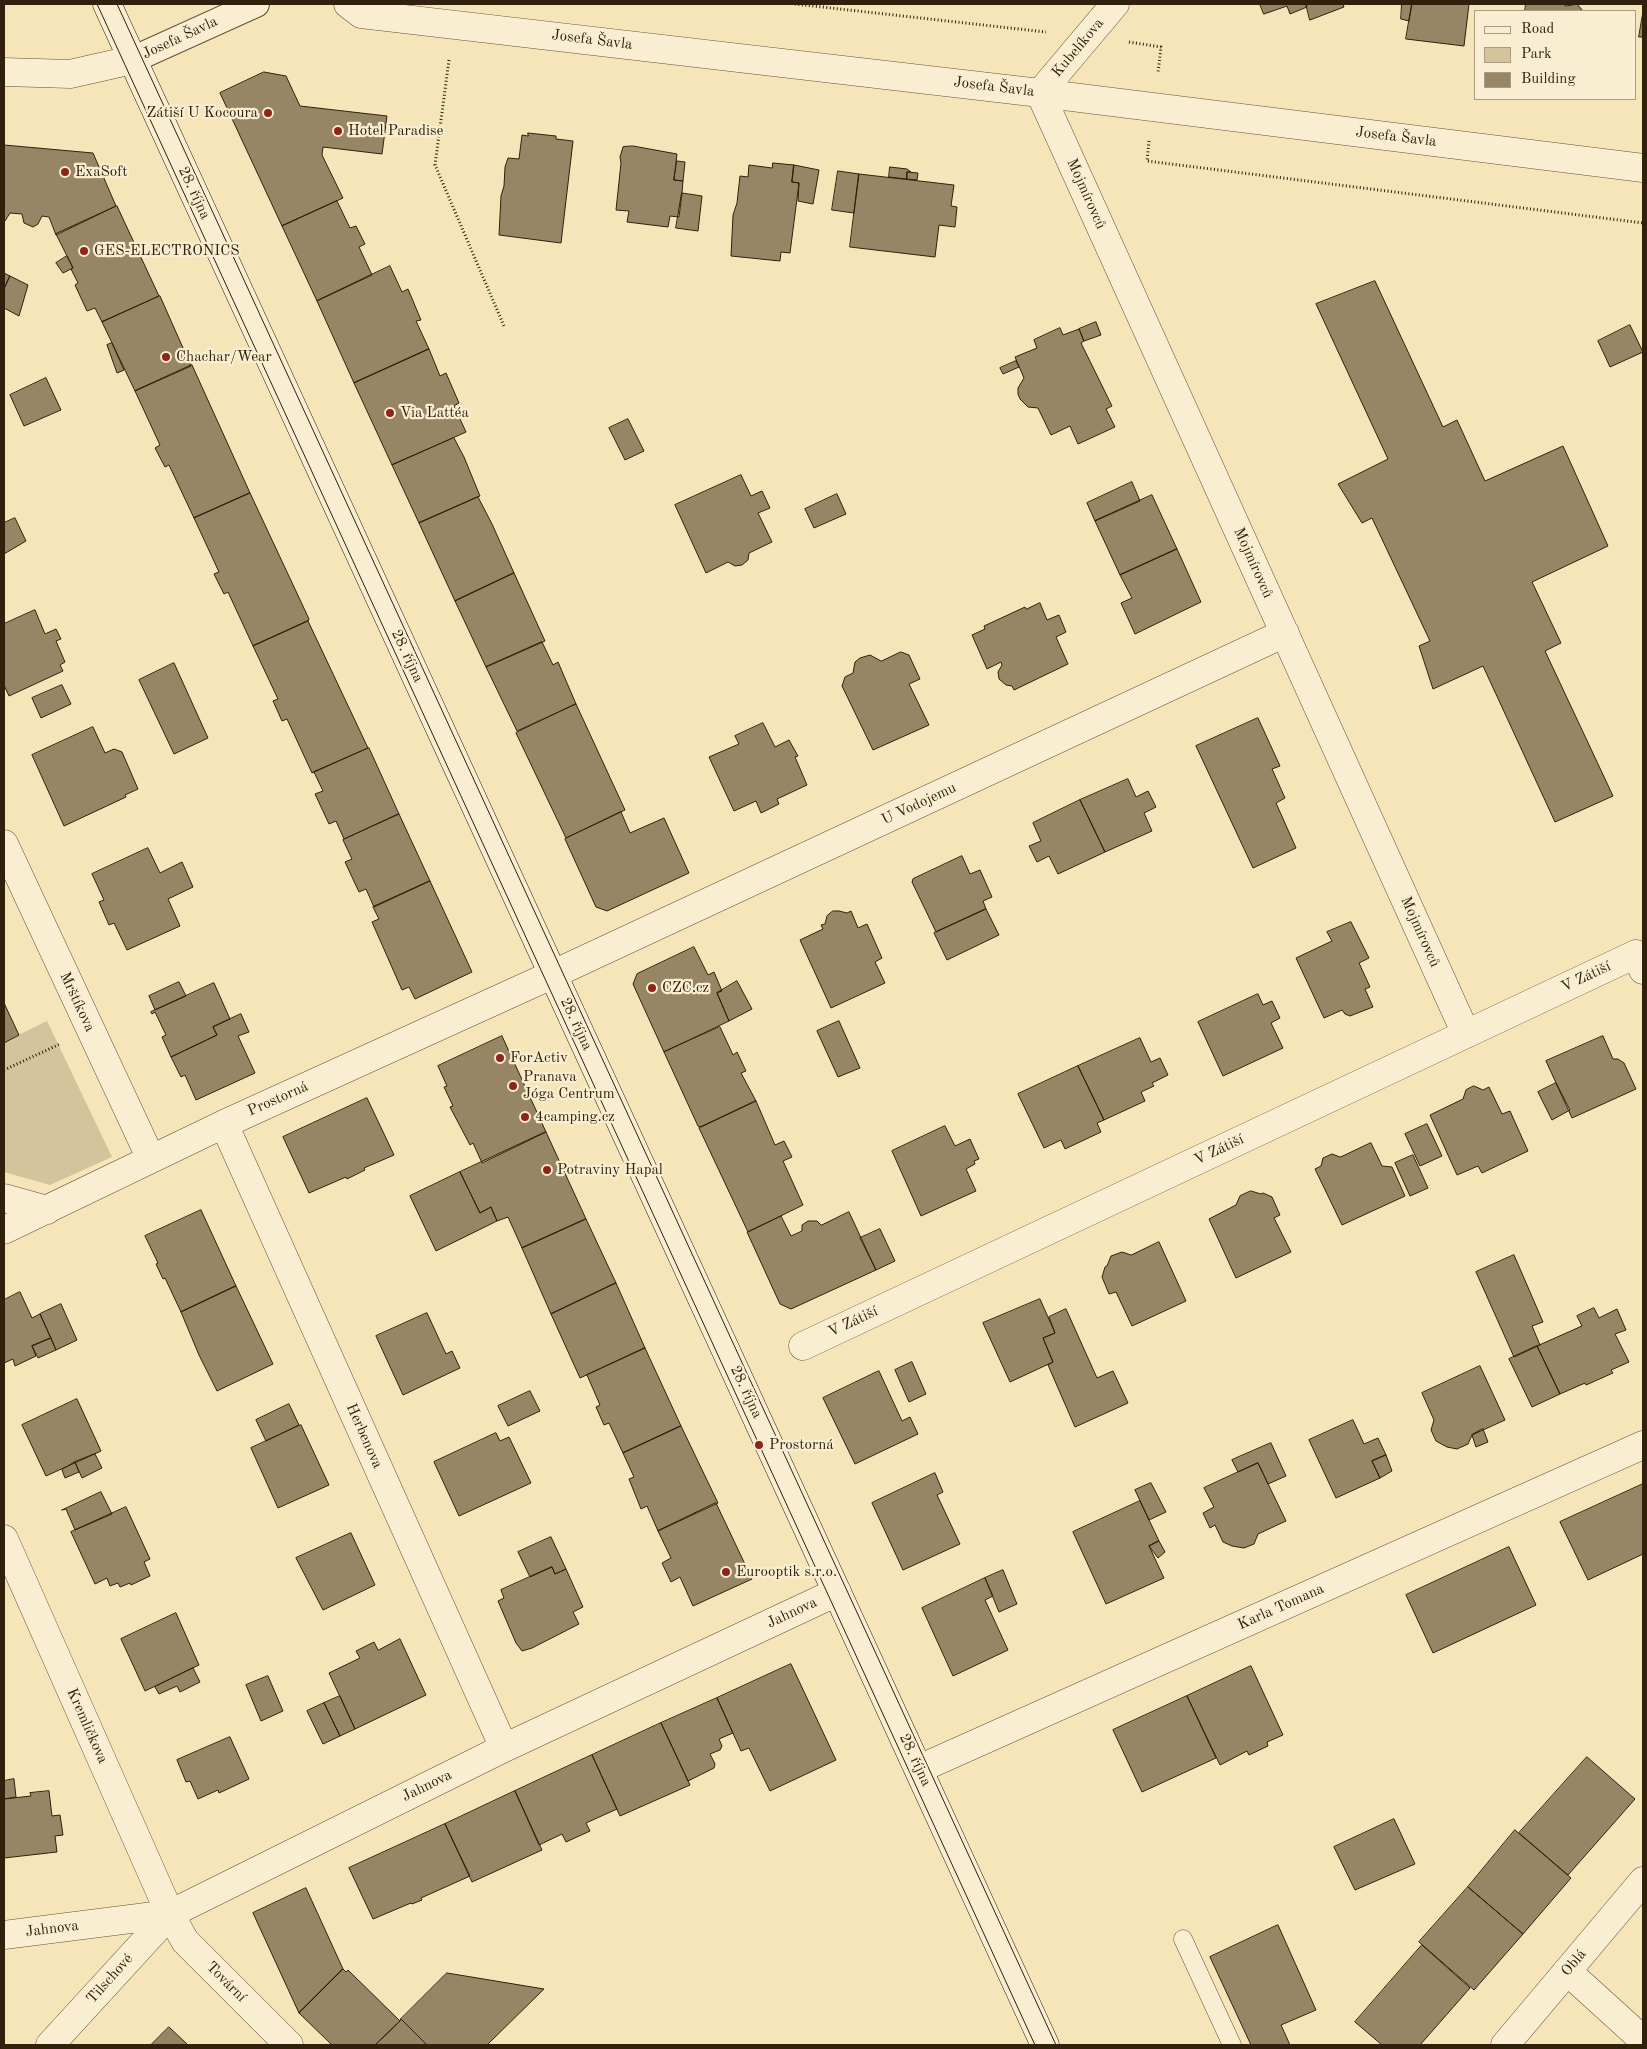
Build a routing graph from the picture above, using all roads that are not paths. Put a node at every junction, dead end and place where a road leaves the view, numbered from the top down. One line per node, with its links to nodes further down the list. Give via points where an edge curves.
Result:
1 (107, 4): 5 (street, 28. října)
2 (256, 4): 5 (street, Josefa Šavla)
3 (348, 4): 7 (street, Josefa Šavla, via 361,14)
4 (1115, 4): 7 (street, Kubelíkova)
5 (132, 60): 6 (street, via 70,74); 12 (street, 28. října)
6 (4, 72)
7 (1040, 93): 8 (street, Josefa Šavla); 9 (street, Mojmírovců)
8 (1643, 168)
9 (1284, 633): 12 (street, U Vodojemu); 13 (street, Mojmírovců)
10 (4, 844): 15 (street, Mrštíkova)
11 (1640, 962): 13 (street, V Zátiší)
12 (553, 974): 14 (street, Prostorná); 22 (street, 28. října)
13 (1466, 1034): 19 (street, V Zátiší)
14 (224, 1124): 15 (street, Prostorná); 23 (street, Herbenova)
15 (151, 1159): 17 (street, Prostorná)
16 (4, 1198): 17 (street)
17 (47, 1210): 18 (street, Prostorná)
18 (4, 1230)
19 (803, 1346)
20 (1643, 1445): 24 (street, Karla Tomana)
21 (4, 1539): 26 (street, Kremličkova)
22 (837, 1592): 23 (street, Jahnova); 24 (street, 28. října)
23 (504, 1748): 26 (street, Jahnova)
24 (919, 1769): 33 (street, 28. října)
25 (1643, 1881): 29 (street, Oblá)
26 (170, 1914): 27 (street, Jahnova); 31 (street, Tilschové); 32 (street, Tovární, via 185,1941)
27 (4, 1935)
28 (1183, 1939): 34 (lane)
29 (1567, 1971): 30 (street); 35 (street, Oblá)
30 (1643, 2040)
31 (50, 2045)
32 (289, 2045)
33 (1045, 2045)
34 (1232, 2045)
35 (1505, 2045)

